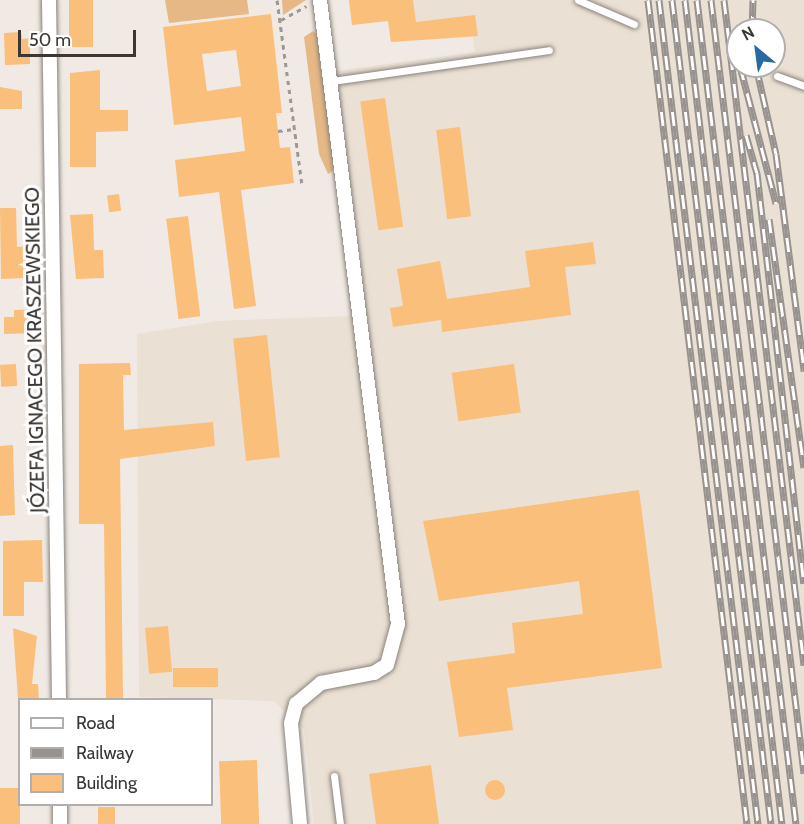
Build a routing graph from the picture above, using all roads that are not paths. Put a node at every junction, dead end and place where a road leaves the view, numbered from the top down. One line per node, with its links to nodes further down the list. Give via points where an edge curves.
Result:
1 (49, 0): 9 (street, JÓZEFA IGNACEGO KRASZEWSKIEGO)
2 (320, 0): 7 (street)
3 (578, 0): 4 (lane)
4 (634, 24)
5 (549, 50): 7 (lane)
6 (782, 78): 8 (lane)
7 (332, 81): 13 (street, via 398,624 387,665 374,673 321,683 296,704 291,723)
8 (804, 86)
9 (59, 698)
10 (334, 776): 14 (lane)
11 (60, 806): 12 (street)
12 (60, 824)
13 (300, 824)
14 (340, 824)

